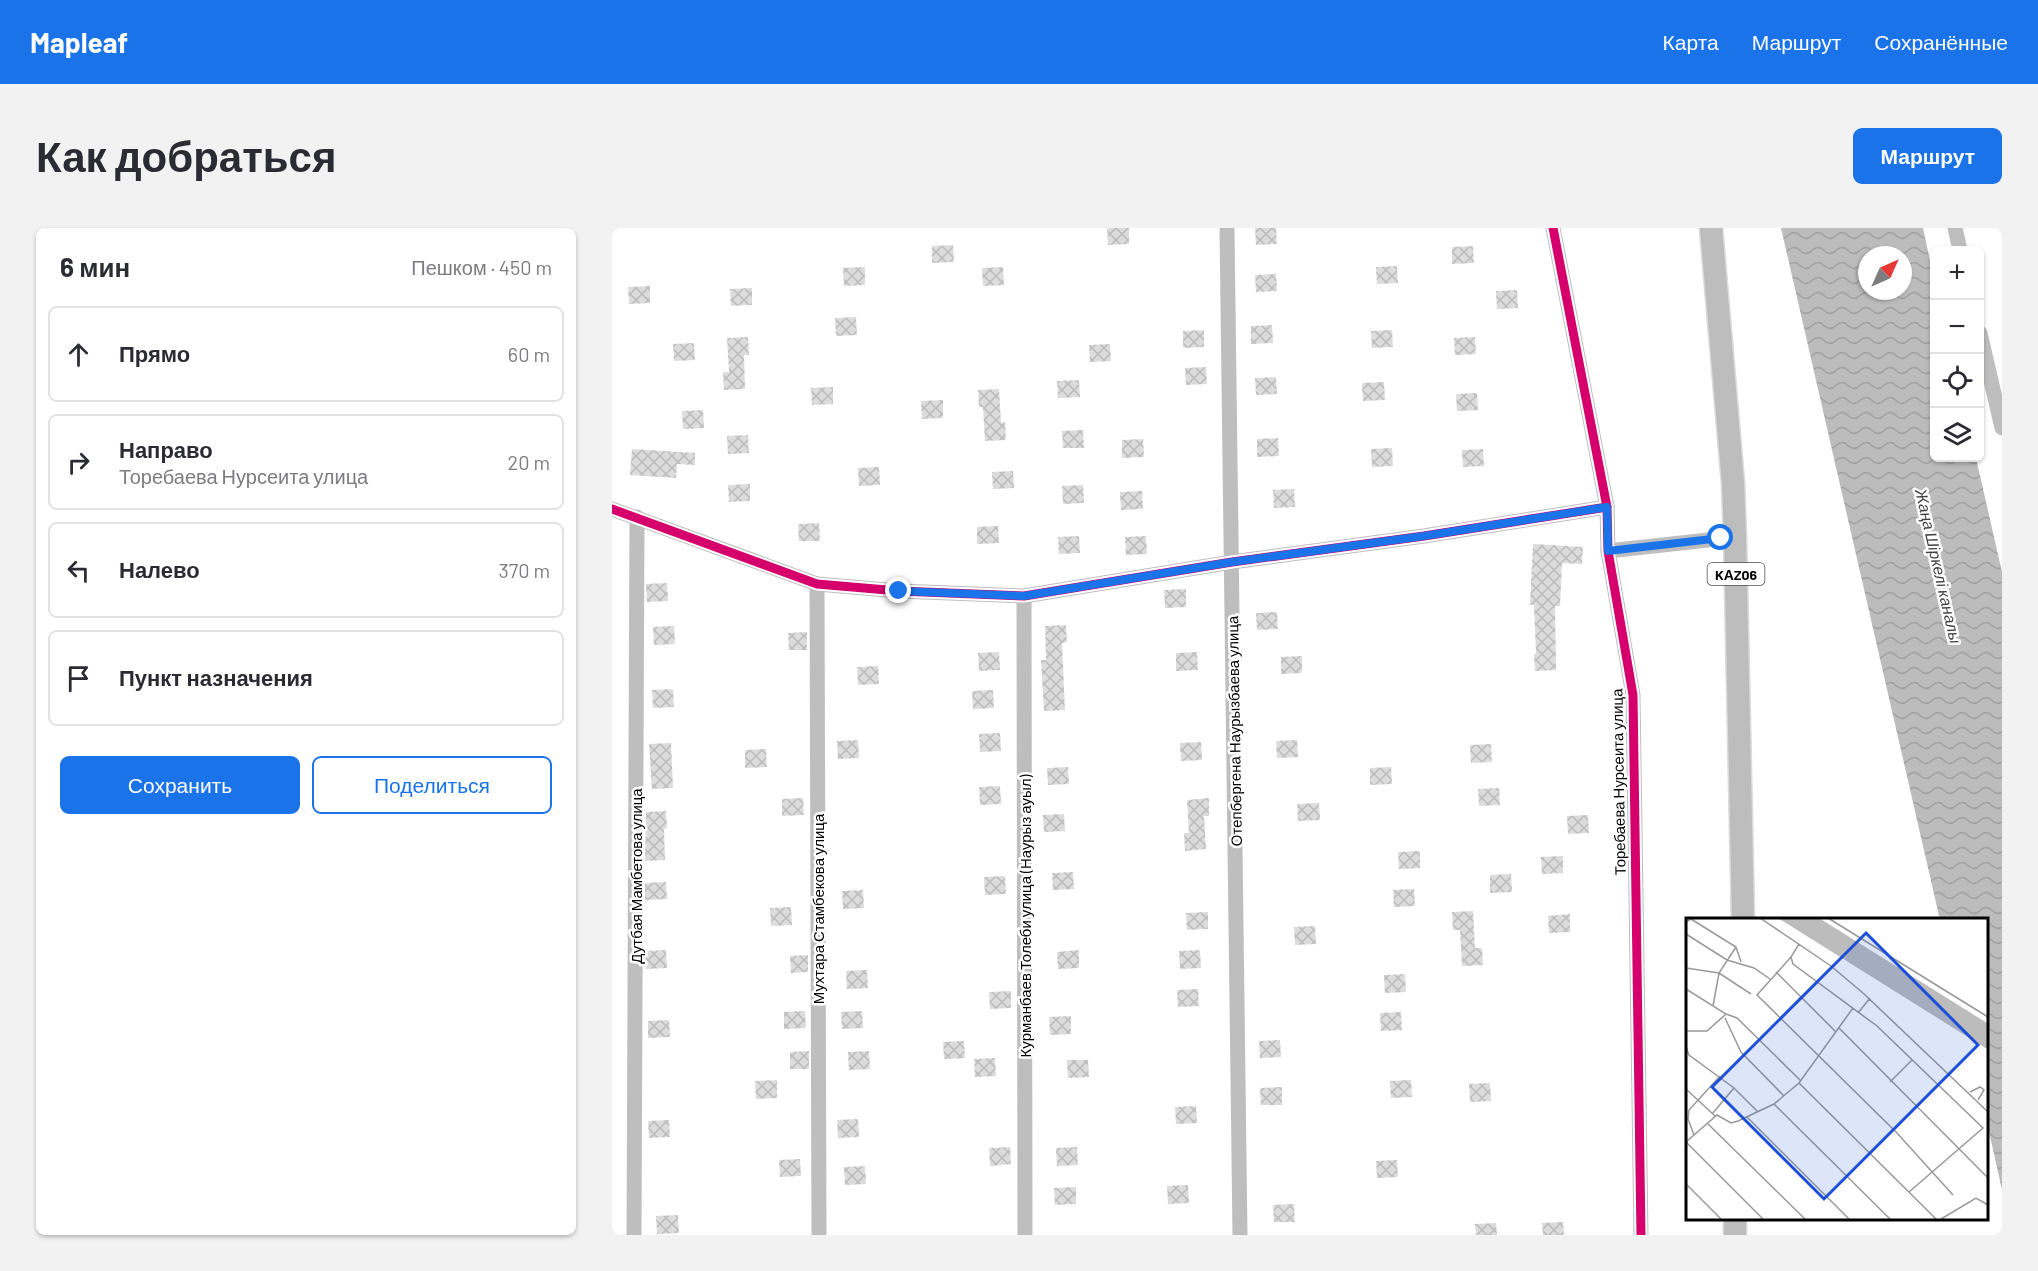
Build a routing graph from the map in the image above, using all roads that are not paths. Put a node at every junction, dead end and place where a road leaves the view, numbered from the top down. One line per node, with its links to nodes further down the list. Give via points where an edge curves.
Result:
1 (1227, 228): 14 (street, Отепбергена Наурызбаева улица)
2 (1553, 228): 9 (street, Торебаева Нурсеита улица)
3 (1696, 228): 12 (highway, KАZ06)
4 (1711, 228): 12 (highway, KАZ06, via 1732,471)
5 (1955, 228): 6 (street)
6 (1959, 246)
7 (1984, 350): 8 (street)
8 (2002, 428)
9 (1607, 507): 13 (street, Торебаева Нурсеита улица); 14 (street)
10 (612, 509): 11 (street)
11 (637, 517): 15 (street); 19 (street, Дутбая Мамбетова улица)
12 (1728, 538): 13 (street); 17 (highway, KАZ06); 18 (highway, KАZ06)
13 (1608, 551): 23 (street, Торебаева Нурсеита улица, via 1633,695)
14 (1232, 562): 16 (street); 22 (street, Отепбергена Наурызбаева улица)
15 (817, 584): 16 (street); 20 (street, Мухтара Стамбекова улица)
16 (1024, 596): 21 (street, Курманбаев Толеби улица (Наурыз ауыл))
17 (1729, 918)
18 (1743, 918)
19 (634, 1235)
20 (819, 1235)
21 (1025, 1235)
22 (1240, 1235)
23 (1641, 1235)

